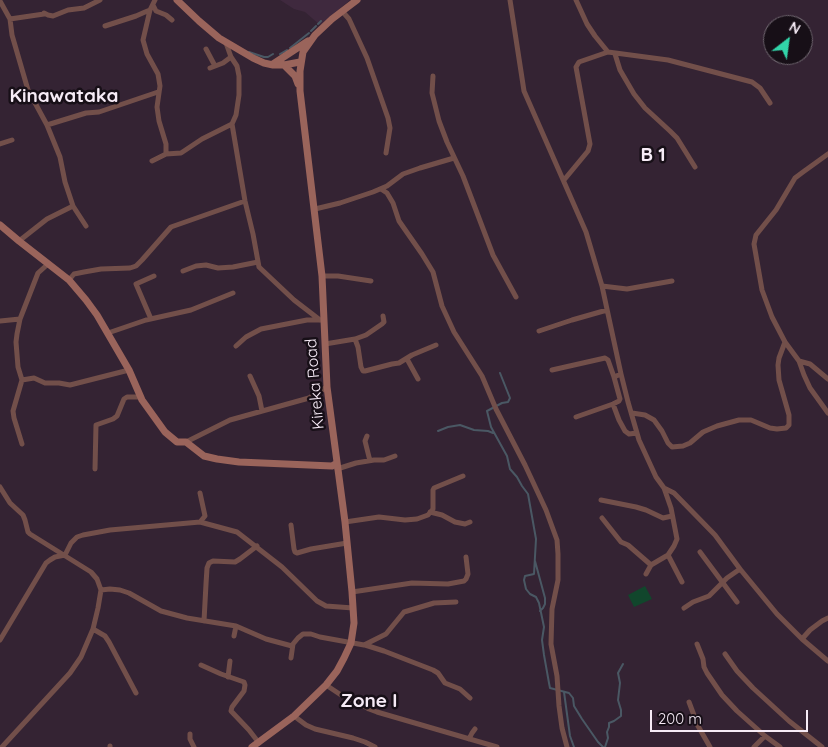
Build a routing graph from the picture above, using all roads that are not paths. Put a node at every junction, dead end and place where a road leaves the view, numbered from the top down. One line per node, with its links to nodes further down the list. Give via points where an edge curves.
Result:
1 (100, 0): 9 (street, via 53,16 44,13)
2 (177, 0): 13 (main road)
3 (357, 0): 8 (main road, Kireka Road)
4 (510, 0): 34 (street, via 524,91)
5 (576, 0): 15 (street, via 594,36)
6 (0, 1): 9 (street)
7 (153, 5): 10 (street, via 156,11); 11 (street, via 136,16); 22 (street, via 143,40 158,74)
8 (342, 11): 12 (main road, Kireka Road); 28 (street, via 367,58 388,118 390,128)
9 (10, 19): 24 (street, via 28,90)
10 (172, 20)
11 (105, 26)
12 (315, 35): 17 (main road, Kireka Road); 18 (main road)
13 (226, 43): 16 (street); 18 (main road, via 252,58)
14 (206, 49): 16 (street, via 212,67)
15 (612, 53): 23 (street, via 668,60 747,80 760,88); 33 (street, via 634,94 677,138); 34 (street, via 576,65 590,144)
16 (231, 57): 25 (street, via 237,66 240,85)
17 (300, 62): 19 (main road); 21 (main road, Kireka Road)
18 (273, 65): 19 (main road)
19 (284, 65): 21 (main road, via 295,76)
20 (433, 76): 31 (street, via 432,94)
21 (300, 91): 38 (main road, Kireka Road)
22 (158, 92): 24 (street, via 99,112); 29 (street, via 156,107)
23 (770, 104)
24 (47, 124): 37 (street)
25 (232, 124): 29 (street, via 181,153); 36 (street)
26 (12, 140): 27 (street)
27 (0, 144)
28 (386, 153)
29 (166, 154): 32 (street)
30 (828, 154): 62 (street, via 796,178 754,240 762,290)
31 (454, 158): 35 (street, via 397,177); 52 (street, via 493,255)
32 (152, 161)
33 (695, 168)
34 (564, 180): 50 (street, via 586,232)
35 (381, 189): 38 (street); 151 (street, via 387,193 399,221 433,272 442,306 454,332 482,376 557,540 558,580 552,610 551,644)
36 (245, 200): 42 (street); 47 (street, via 171,227 136,266 92,270 74,274)
37 (73, 206): 39 (street); 41 (street, via 47,219)
38 (315, 209): 46 (main road, Kireka Road)
39 (86, 226)
40 (1, 227): 41 (main road)
41 (19, 241): 43 (main road)
42 (258, 262): 44 (street, via 218,268 196,266); 58 (street, via 263,272)
43 (48, 264): 47 (main road); 55 (street, via 38,273)
44 (183, 270)
45 (154, 276): 56 (street, via 136,284)
46 (322, 276): 48 (street); 58 (main road, Kireka Road)
47 (69, 280): 60 (main road)
48 (371, 281)
49 (672, 281): 50 (street, via 627,289)
50 (602, 286): 53 (street)
51 (233, 293): 56 (street, via 191,310)
52 (516, 298)
53 (607, 310): 59 (street); 70 (street)
54 (383, 316): 61 (street, via 382,324)
55 (20, 319): 57 (street); 75 (street, via 17,350)
56 (151, 319): 60 (street)
57 (0, 321)
58 (322, 321): 63 (main road, Kireka Road); 65 (street, via 307,320 261,329)
59 (538, 332)
60 (108, 333): 68 (main road)
61 (355, 339): 63 (street); 66 (street, via 363,371)
62 (785, 342): 67 (street); 80 (street, via 778,366 789,415 786,428 770,428 751,420 739,420 703,432 690,443 672,447 654,420)
63 (325, 344): 76 (main road, Kireka Road)
64 (436, 345): 66 (street)
65 (236, 346)
66 (407, 359): 73 (street)
67 (799, 361): 74 (street, via 810,364); 81 (street, via 810,388)
68 (129, 370): 75 (street, via 70,385 45,384 34,378); 77 (main road)
69 (552, 370): 72 (street, via 605,358)
70 (621, 374): 72 (street); 80 (street)
71 (250, 376): 79 (street)
72 (614, 377): 78 (street, via 620,399)
73 (418, 379)
74 (828, 379)
75 (22, 380): 86 (street, via 13,411)
76 (327, 387): 79 (street, via 309,398); 89 (main road, Kireka Road)
77 (141, 397): 85 (main road, via 165,432 177,442); 90 (street, via 127,397 117,416 96,425)
78 (613, 404): 82 (street); 83 (street, via 625,431)
79 (262, 410): 85 (street, via 230,420)
80 (632, 413): 83 (street)
81 (828, 413)
82 (576, 417)
83 (637, 433): 93 (street)
84 (367, 436): 88 (street, via 365,441)
85 (186, 442): 89 (main road, via 204,456 217,459)
86 (22, 444)
87 (395, 456): 88 (street)
88 (370, 460): 89 (street)
89 (337, 466): 100 (main road, Kireka Road)
90 (95, 469)
91 (463, 476): 96 (street, via 434,488)
92 (0, 487): 106 (street, via 23,515 30,534)
93 (664, 488): 97 (street); 110 (street, via 674,493 715,535)
94 (200, 493): 99 (street, via 205,516)
95 (601, 500): 97 (street, via 636,507 664,518)
96 (430, 512): 100 (street, via 414,520 379,517); 101 (street, via 455,522)
97 (672, 516): 107 (street, via 677,539)
98 (602, 518): 109 (street, via 620,542)
99 (200, 522): 104 (street, via 237,532); 106 (street, via 83,535 74,540)
100 (345, 522): 103 (main road, Kireka Road)
101 (470, 522)
102 (291, 525): 103 (street, via 297,553)
103 (347, 543): 115 (main road, Kireka Road)
104 (257, 546): 118 (street, via 317,601 330,607); 121 (street, via 235,562 213,561 209,564)
105 (700, 552): 113 (street)
106 (65, 555): 114 (street, via 94,575); 126 (street, via 46,563)
107 (668, 555): 109 (street); 112 (street)
108 (466, 558): 115 (street, via 468,574 464,581 448,584 412,582)
109 (651, 565): 111 (street)
110 (740, 569): 113 (street); 125 (street)
111 (646, 574)
112 (682, 582)
113 (723, 582): 117 (street); 119 (street, via 709,596)
114 (101, 590): 121 (street, via 120,590 161,611); 123 (street)
115 (352, 592): 118 (main road, Kireka Road)
116 (456, 602): 129 (street, via 410,609 400,615 386,634)
117 (737, 602)
118 (353, 608): 127 (main road, Kireka Road)
119 (684, 608)
120 (828, 618): 125 (street)
121 (204, 620): 122 (street)
122 (236, 626): 124 (street); 130 (street)
123 (92, 629): 138 (street, via 105,636); 147 (street, via 81,657 70,672)
124 (234, 636)
125 (802, 639): 133 (street)
126 (0, 640)
127 (351, 643): 129 (street); 130 (street, via 303,634); 137 (main road, Kireka Road)
128 (697, 644): 144 (street, via 704,667 722,695)
129 (364, 645): 139 (street, via 433,670 446,683)
130 (292, 646): 132 (street)
131 (725, 654): 155 (street, via 753,688)
132 (291, 658)
133 (828, 660)
134 (230, 661): 136 (street)
135 (201, 665): 136 (street)
136 (228, 677): 146 (street, via 246,685 231,710 249,730)
137 (326, 685): 141 (main road, Kireka Road); 145 (street, via 376,712)
138 (136, 693)
139 (470, 698)
140 (689, 702): 152 (street)
141 (294, 716): 146 (main road, Kireka Road); 149 (street, via 306,725)
142 (475, 729): 145 (street)
143 (190, 734): 148 (street)
144 (766, 736): 153 (street); 154 (street)
145 (469, 739): 150 (street)
146 (255, 745)
147 (2, 747)
148 (194, 747)
149 (375, 747)
150 (496, 747)
151 (567, 747)
152 (710, 747)
153 (754, 747)
154 (780, 747)
155 (822, 747)

